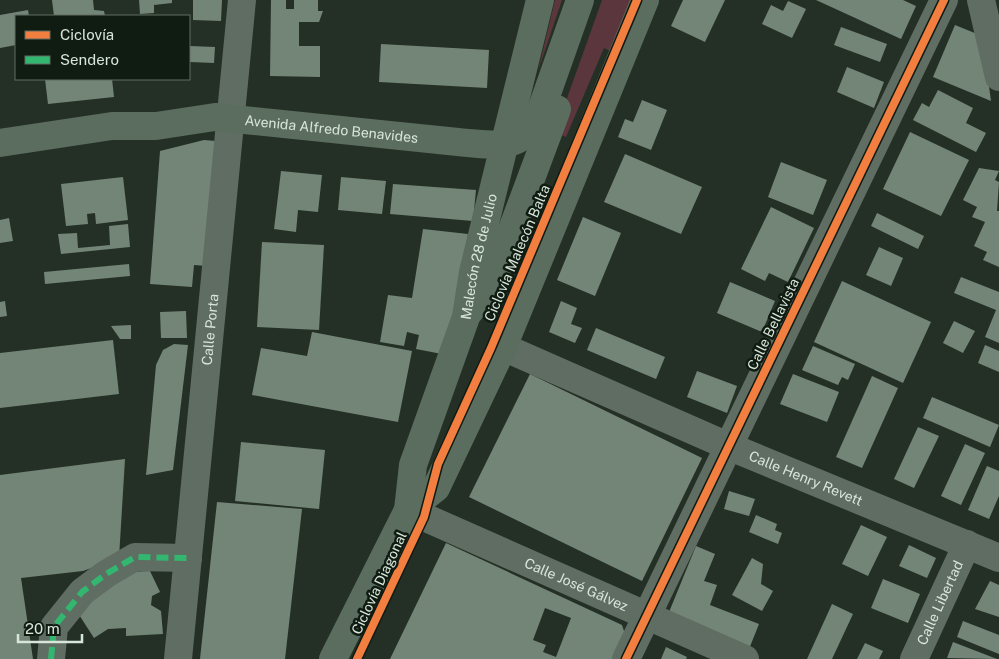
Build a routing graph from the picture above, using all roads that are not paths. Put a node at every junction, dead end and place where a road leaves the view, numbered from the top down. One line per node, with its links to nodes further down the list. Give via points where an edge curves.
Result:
1 (242, 0): 9 (street, Calle Porta)
2 (580, 0): 12 (main road, via 536,121 522,139)
3 (594, 0): 14 (main road, via 534,174 498,266)
4 (645, 0): 15 (main road)
5 (944, 0): 16 (street, Calle Bellavista)
6 (981, 0): 8 (street)
7 (547, 2): 12 (main road, Malecón 28 de Julio)
8 (999, 77)
9 (231, 119): 10 (main road, Avenida Alfredo Benavides, via 215,117); 12 (main road, Avenida Alfredo Benavides); 19 (street, Calle Porta)
10 (156, 126): 11 (main road, Avenida Alfredo Benavides, via 112,126); 13 (main road, Avenida Alfredo Benavides, via 124,139)
11 (0, 143)
12 (506, 144): 14 (main road, Malecón 28 de Julio, via 473,272)
13 (0, 161)
14 (466, 317): 17 (main road, Malecón 28 de Julio, via 413,465)
15 (503, 346): 16 (street, Calle Henry Revett); 17 (main road, via 436,488)
16 (728, 446): 18 (street, Calle Henry Revett); 21 (street, Calle Bellavista)
17 (408, 510): 21 (street, Calle José Gálvez); 24 (main road)
18 (967, 544): 20 (street, Calle Henry Revett); 27 (street, Calle Libertad)
19 (188, 558): 22 (street, via 134,557 88,587 54,627); 23 (street, Calle Porta)
20 (999, 558)
21 (646, 615): 25 (street, Calle Bellavista); 26 (street, Calle José Gálvez)
22 (51, 659)
23 (178, 659)
24 (333, 659)
25 (626, 659)
26 (745, 659)
27 (914, 659)

